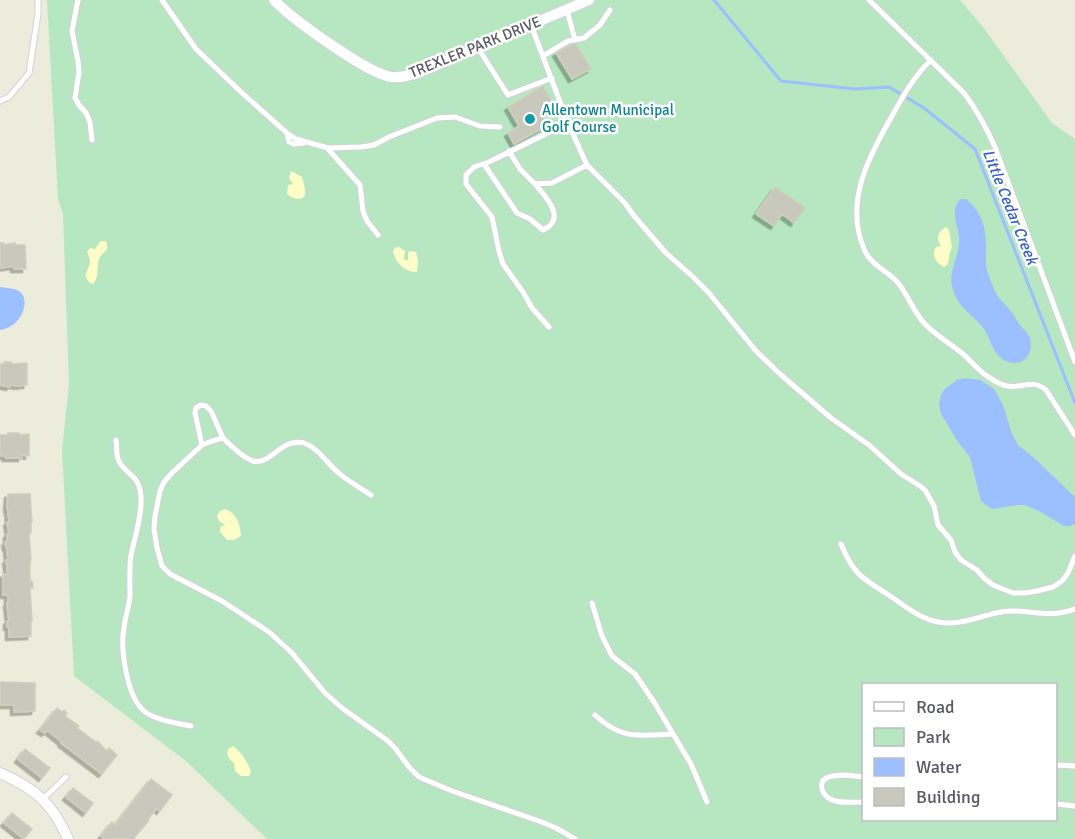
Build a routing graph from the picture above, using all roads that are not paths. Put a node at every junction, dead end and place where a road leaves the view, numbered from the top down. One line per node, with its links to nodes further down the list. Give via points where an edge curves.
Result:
1 (38, 0): 15 (lane, via 28,73 9,97)
2 (78, 0): 18 (lane, via 72,31 79,72 75,98 90,122)
3 (162, 0): 19 (lane, via 196,49 287,133)
4 (274, 0): 11 (street, TREXLER PARK DRIVE, via 370,69 392,77 420,72)
5 (589, 0): 7 (street, TREXLER PARK DRIVE)
6 (869, 0): 13 (lane)
7 (567, 9): 9 (street, TREXLER PARK DRIVE); 10 (lane)
8 (610, 10): 10 (lane, via 600,25)
9 (531, 25): 11 (street, TREXLER PARK DRIVE); 12 (lane)
10 (575, 40): 12 (lane)
11 (478, 48): 14 (lane, via 508,95)
12 (543, 56): 14 (lane)
13 (931, 60): 26 (lane, via 964,93 984,122); 27 (lane, via 899,102 866,165 857,206 861,241 873,263 899,284 924,322 986,375 1006,386 1040,385)
14 (552, 78): 16 (lane)
15 (0, 101)
16 (568, 123): 20 (lane); 22 (lane)
17 (500, 127): 19 (lane, via 480,126 455,117 437,118 374,145)
18 (92, 140)
19 (328, 148): 24 (lane, via 360,185 363,211)
20 (509, 152): 21 (lane); 23 (lane)
21 (484, 164): 23 (lane, via 516,213 543,230 555,218 555,211); 25 (lane, via 466,175 466,184 492,217 503,264)
22 (587, 165): 23 (lane, via 552,183); 33 (lane, via 666,253 709,293 780,375 925,490 939,525 961,560 993,585 1025,593 1062,582)
23 (535, 184)
24 (378, 235)
25 (549, 327)
26 (1075, 362)
27 (1075, 435)
28 (223, 438): 30 (lane); 30 (lane, via 211,411 201,405 195,413); 31 (lane, via 256,462 290,443 309,445 339,474)
29 (116, 440): 37 (lane, via 118,458 136,479 141,499 123,630 125,667 135,700 144,712)
30 (202, 444): 50 (lane, via 164,482 160,491 154,529 162,566 269,632 325,693 388,741 419,777 539,821)
31 (371, 495)
32 (841, 544): 35 (lane, via 856,572 904,607 938,622 961,622 1010,611 1051,614)
33 (1075, 556)
34 (592, 603): 38 (lane, via 612,656 635,674)
35 (1075, 609)
36 (595, 716): 38 (lane, via 623,734)
37 (191, 726)
38 (673, 734): 45 (lane)
39 (1057, 765): 40 (lane)
40 (1075, 766)
41 (0, 773): 44 (street)
42 (66, 777): 44 (lane)
43 (862, 777): 46 (lane, via 826,777 821,787 830,799)
44 (43, 799): 49 (street)
45 (707, 802)
46 (862, 802)
47 (1057, 804): 48 (lane)
48 (1075, 806)
49 (68, 839)
50 (575, 839)

